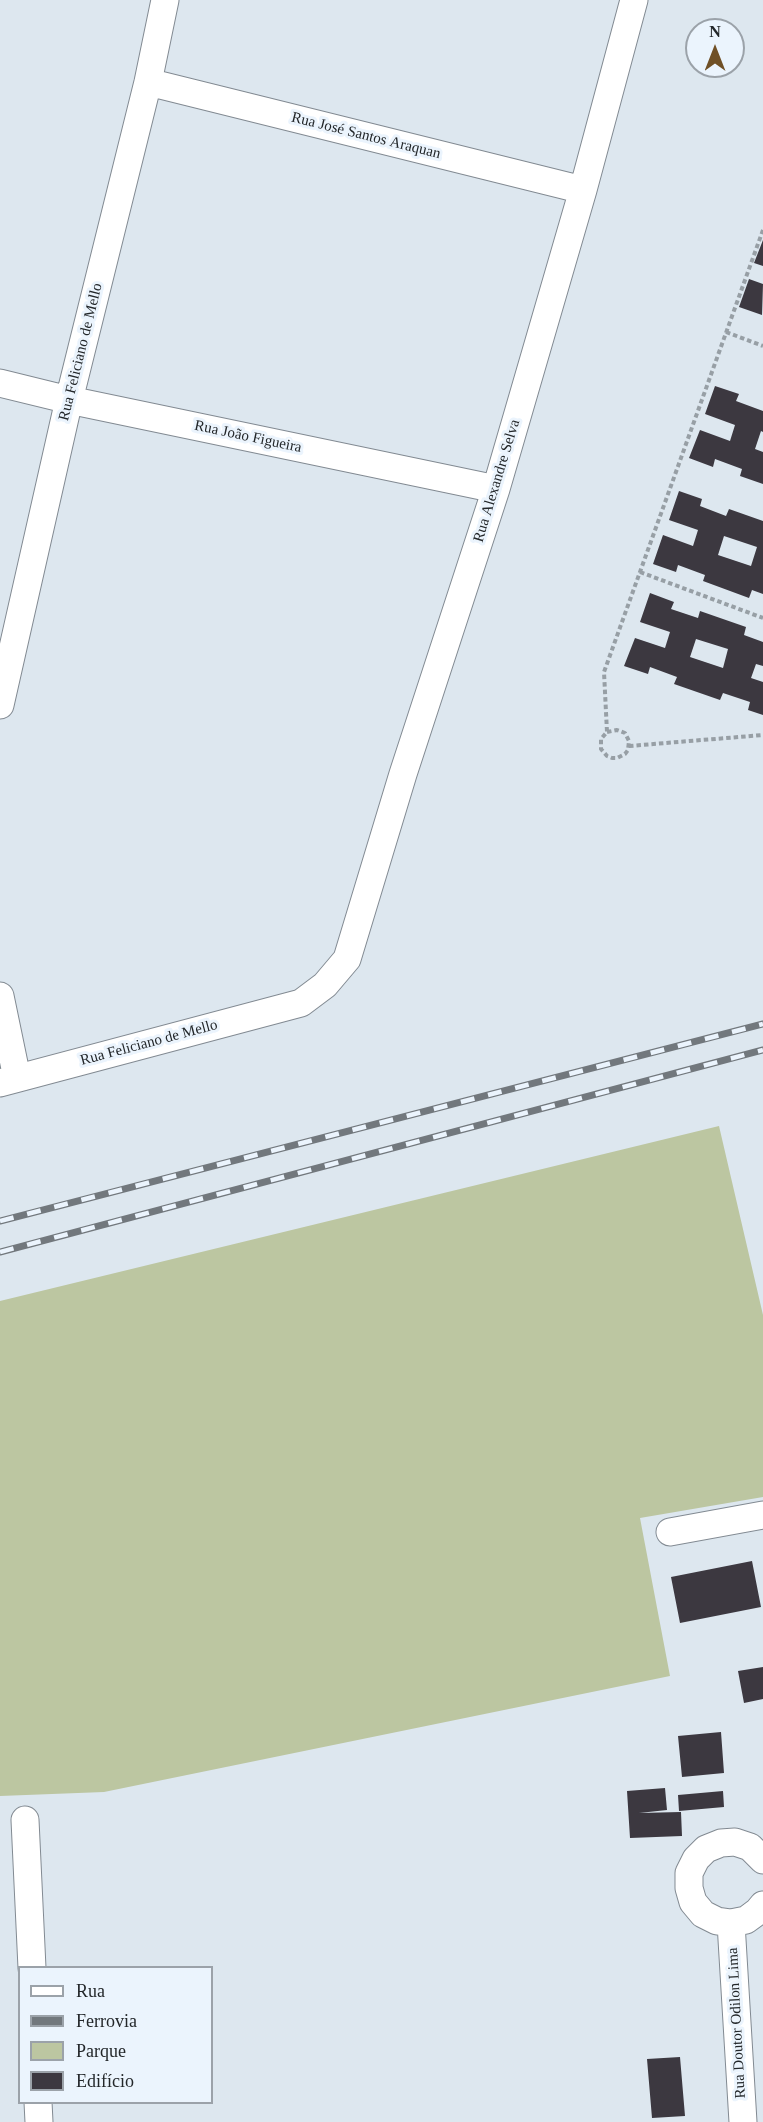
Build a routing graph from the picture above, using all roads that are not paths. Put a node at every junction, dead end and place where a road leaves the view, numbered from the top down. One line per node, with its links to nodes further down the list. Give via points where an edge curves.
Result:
1 (165, 0): 3 (street, Rua Feliciano de Mello)
2 (634, 0): 4 (street, Rua Alexandre Selva)
3 (148, 82): 4 (street, Rua José Santos Araquan); 6 (street, Rua Feliciano de Mello)
4 (583, 190): 7 (street, Rua Alexandre Selva)
5 (0, 383): 6 (street, Rua João Figueira)
6 (69, 400): 7 (street, Rua João Figueira); 8 (street, Rua Feliciano de Mello)
7 (496, 489): 9 (street, Rua Alexandre Selva)
8 (0, 705)
9 (347, 958): 11 (street, Rua Feliciano de Mello, via 325,985 301,1003)
10 (0, 996): 11 (street, Rua Feliciano de Mello)
11 (8, 1081)
12 (763, 1515): 13 (street)
13 (670, 1532)
14 (25, 1820): 18 (street)
15 (763, 1860): 17 (street, via 750,1847 735,1842 706,1849 696,1859 689,1873 693,1902 703,1914)
16 (763, 1905): 17 (street, via 746,1920)
17 (731, 1923): 21 (street, Rua Doutor Odilon Lima)
18 (32, 1966)
19 (38, 2104): 20 (street)
20 (39, 2122)
21 (743, 2122)

